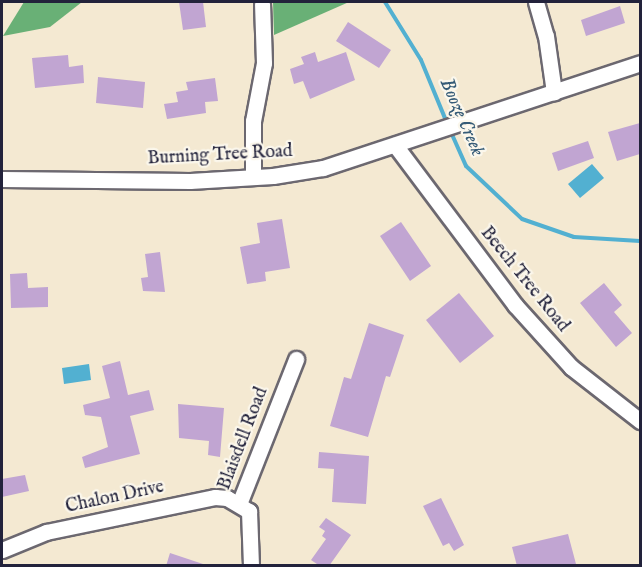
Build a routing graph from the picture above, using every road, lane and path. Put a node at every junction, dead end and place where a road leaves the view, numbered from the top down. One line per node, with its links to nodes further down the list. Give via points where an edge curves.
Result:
1 (536, 2): 4 (street, via 546,36)
2 (261, 4): 6 (street, via 264,63 253,121)
3 (640, 63): 4 (street, Burning Tree Road)
4 (554, 92): 5 (street, Burning Tree Road)
5 (395, 145): 6 (street, Burning Tree Road, via 323,168); 9 (street, Beech Tree Road, via 515,305 572,367)
6 (253, 177): 7 (street, Burning Tree Road, via 190,181)
7 (2, 179)
8 (296, 359): 10 (street, Blaisdell Road)
9 (640, 421)
10 (239, 504): 11 (street, Chalon Drive, via 215,497 46,532); 12 (street, Blaisdell Road, via 249,511)
11 (2, 550)
12 (251, 566)

